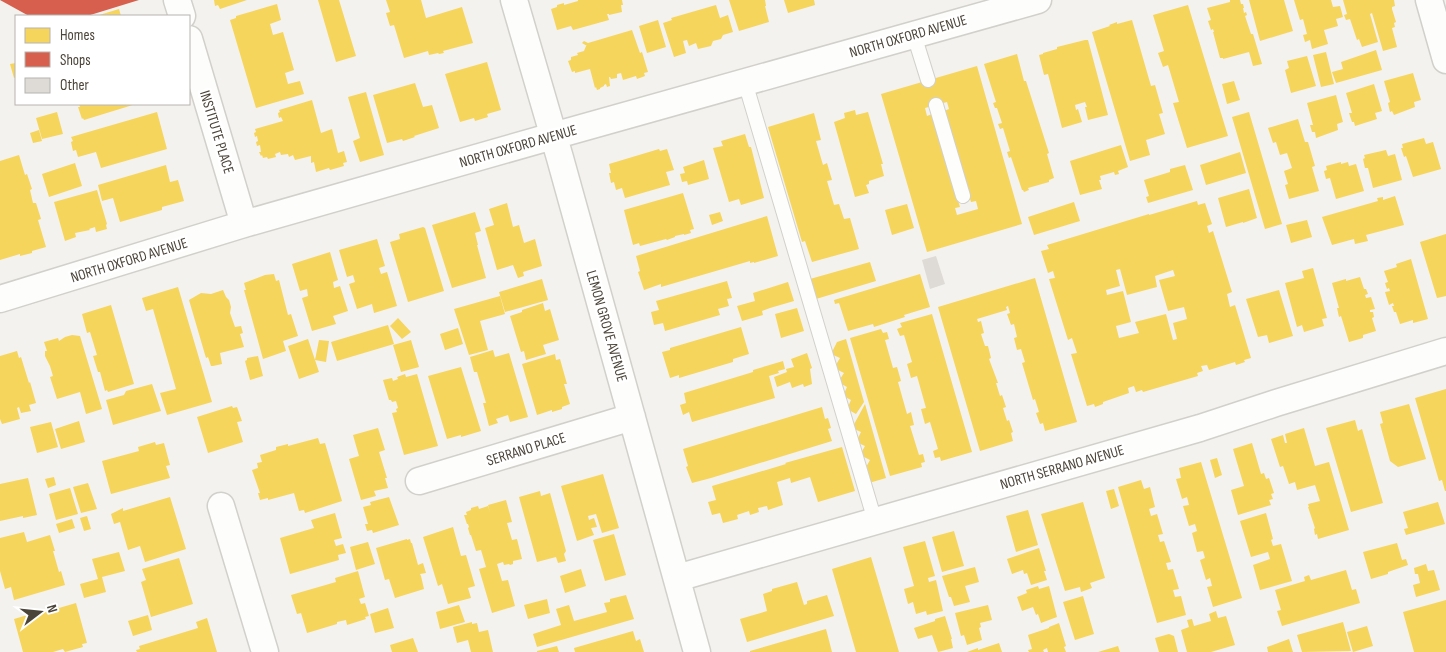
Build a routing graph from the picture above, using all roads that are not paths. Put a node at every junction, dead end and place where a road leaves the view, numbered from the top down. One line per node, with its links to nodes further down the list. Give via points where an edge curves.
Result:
1 (177, 0): 5 (street)
2 (514, 0): 12 (street, LEMON GROVE AVENUE)
3 (1038, 0): 6 (street, NORTH OXFORD AVENUE)
4 (1429, 0): 8 (street)
5 (182, 15)
6 (914, 35): 9 (lane); 10 (street, NORTH OXFORD AVENUE)
7 (190, 42): 14 (street, INSTITUTE PLACE)
8 (1446, 60)
9 (928, 80)
10 (745, 82): 12 (street, NORTH OXFORD AVENUE); 20 (lane)
11 (936, 105): 13 (lane)
12 (553, 136): 14 (street, NORTH OXFORD AVENUE); 17 (street, LEMON GROVE AVENUE)
13 (963, 196)
14 (244, 224): 15 (street, NORTH OXFORD AVENUE)
15 (0, 299)
16 (1446, 351): 20 (street, NORTH SERRANO AVENUE, via 1200,428)
17 (632, 417): 18 (street, SERRANO PLACE); 21 (street, LEMON GROVE AVENUE)
18 (420, 481)
19 (221, 506): 22 (street)
20 (875, 521): 21 (street, NORTH SERRANO AVENUE)
21 (677, 578): 23 (street, LEMON GROVE AVENUE)
22 (265, 652)
23 (698, 652)

